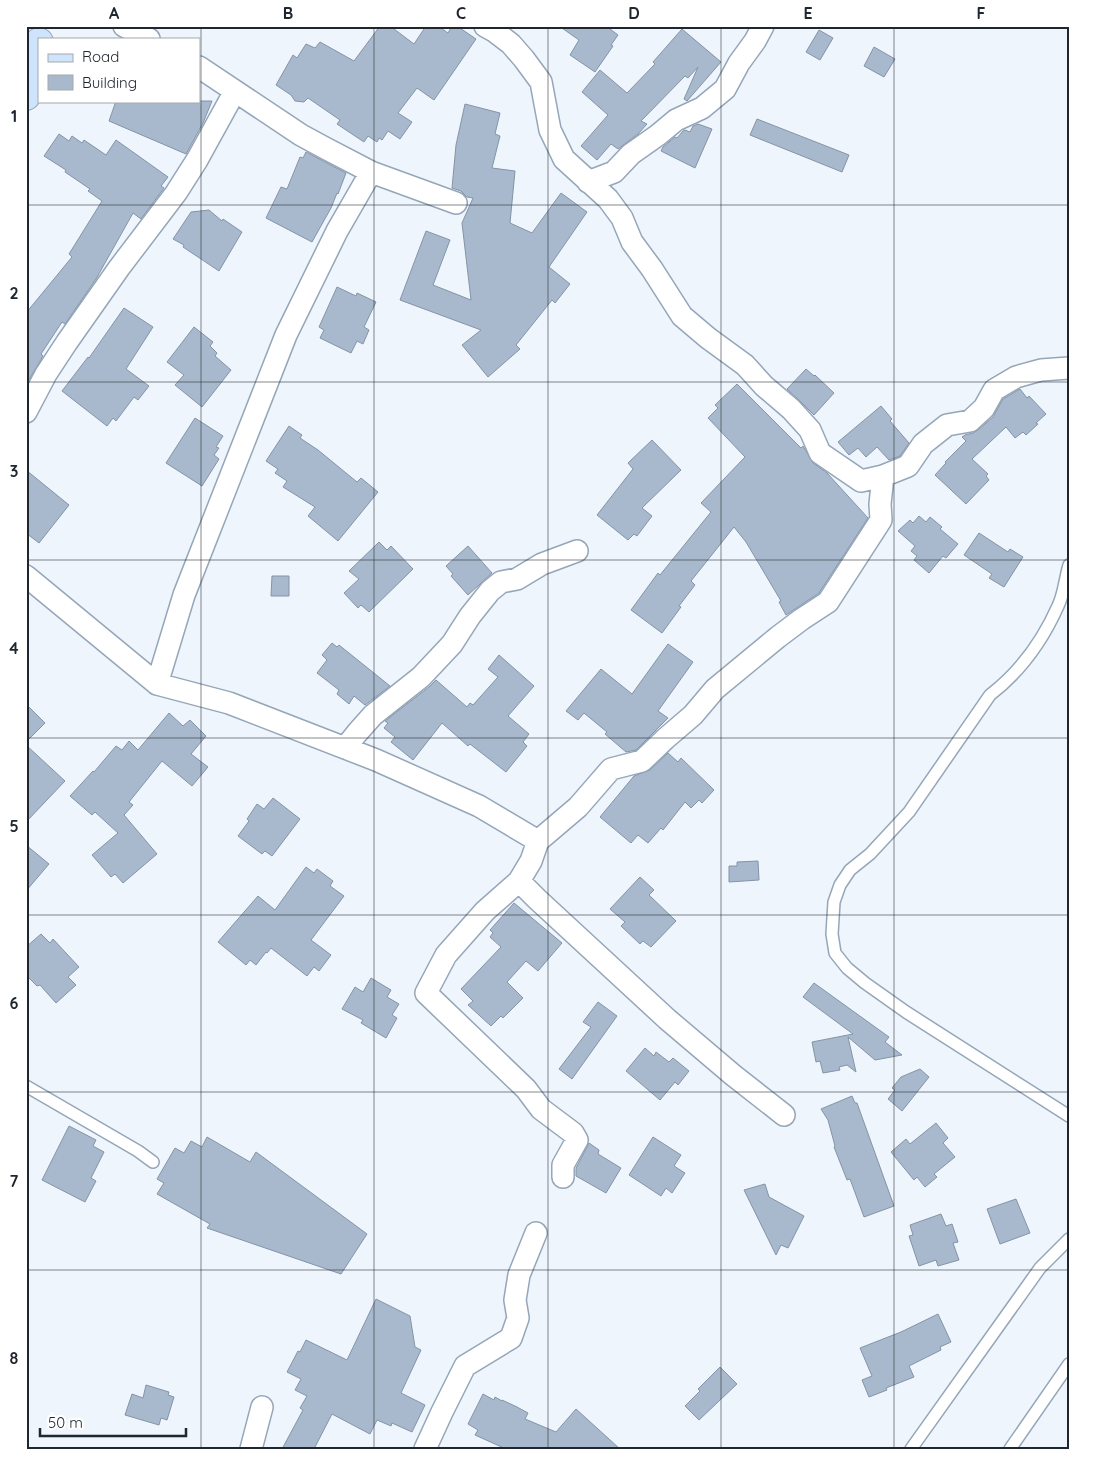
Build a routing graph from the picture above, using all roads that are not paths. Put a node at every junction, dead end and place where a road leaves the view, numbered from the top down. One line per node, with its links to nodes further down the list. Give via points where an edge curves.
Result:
1 (124, 26): 4 (street)
2 (485, 26): 10 (street, via 511,44 541,82 550,130 564,159)
3 (763, 26): 10 (street, via 724,89 702,108 676,120 631,154 614,172)
4 (147, 38)
5 (38, 44): 8 (street)
6 (200, 68): 7 (street)
7 (235, 91): 9 (street, via 302,135); 13 (street, via 181,185 67,342)
8 (26, 96)
9 (371, 172): 11 (street); 18 (street, via 337,231 286,335 184,595)
10 (588, 182): 14 (street, via 608,199 622,218 632,242 682,316 746,365 791,409 810,430 820,453 861,481)
11 (456, 203)
12 (1069, 368): 14 (street, via 1041,370 1016,377 994,390 984,408 970,421 947,425 922,444 908,466)
13 (26, 412)
14 (883, 476): 20 (street, via 881,520 828,602 802,618 715,688 693,715 642,761 611,768 578,807)
15 (577, 551): 19 (street, via 542,564 517,579 501,582 470,616 452,644 421,677 373,715)
16 (1069, 565): 24 (lane, via 1059,605 1022,667 990,695 909,812 870,854 850,870 840,885 834,902 832,934 835,953 865,983)
17 (26, 576): 18 (street)
18 (157, 684): 19 (street, via 229,703)
19 (346, 748): 20 (street, via 479,806)
20 (538, 841): 21 (street)
21 (520, 881): 23 (street, via 667,1019); 26 (street, via 484,911 446,955 426,993 526,1089 541,1109 573,1133 576,1140 563,1165)
22 (26, 1086): 25 (lane)
23 (784, 1116)
24 (1069, 1116)
25 (153, 1162)
26 (563, 1177)
27 (536, 1233): 32 (street, via 519,1275 515,1300 518,1318 511,1338 465,1366)
28 (1069, 1239): 33 (lane, via 1040,1268)
29 (1069, 1364): 34 (lane)
30 (262, 1407): 31 (street)
31 (251, 1449)
32 (425, 1449)
33 (911, 1449)
34 (1010, 1449)

